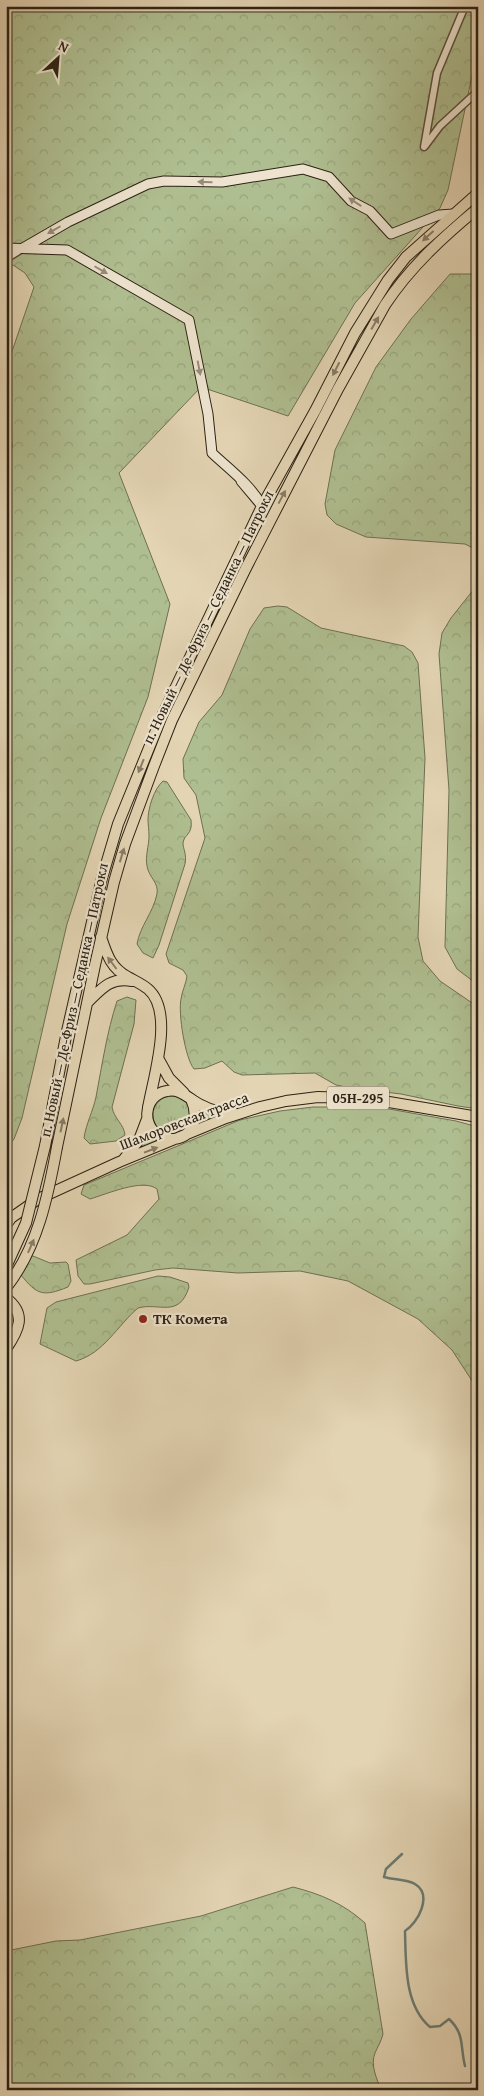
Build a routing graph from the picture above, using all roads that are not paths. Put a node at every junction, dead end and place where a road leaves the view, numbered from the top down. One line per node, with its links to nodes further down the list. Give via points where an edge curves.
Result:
1 (465, 6): 2 (street, via 437,72 424,147 440,126)
2 (478, 91)
3 (478, 193): 5 (main road, п. Новый — Де-Фриз — Седанка — Патрокл)
4 (478, 208): 10 (main road, п. Новый — Де-Фриз — Седанка — Патрокл, one-way to 4, via 125,844 172,720 275,510 394,292 425,255)
5 (452, 214): 7 (main road, one-way to 7, via 440,212 391,234 370,211 351,201 329,177 303,169 222,182 164,181 148,184 75,218); 9 (main road, п. Новый — Де-Фриз — Седанка — Патрокл, one-way to 9, via 406,257 376,299)
6 (6, 248): 7 (main road)
7 (23, 248): 8 (street); 9 (main road, one-way to 9, via 67,250 189,320 208,414 212,452)
8 (6, 259)
9 (262, 506): 22 (main road, п. Новый — Де-Фриз — Седанка — Патрокл, one-way to 22, bridge, via 162,716 118,824 82,961 26,1223)
10 (101, 936): 11 (main road, one-way to 10, via 113,966); 12 (main road, п. Новый — Де-Фриз — Седанка — Патрокл)
11 (136, 981): 12 (main road, via 109,982); 13 (main road, via 152,993 159,1005 162,1017)
12 (88, 1002): 23 (main road, п. Новый — Де-Фриз — Седанка — Патрокл, one-way to 12, bridge, via 32,1244 44,1210)
13 (158, 1058): 14 (main road, 05Н-295, via 169,1078); 15 (main road)
14 (187, 1096): 15 (main road, 05Н-295, via 169,1090 162,1092); 16 (main road, 05Н-295, via 211,1109); 19 (main road, via 195,1107 196,1116 194,1125)
15 (148, 1108): 18 (main road, 05Н-295)
16 (238, 1114): 17 (main road, Шаморовская трасса / 05Н-295, via 286,1101 336,1098 389,1102); 19 (main road, Шаморовская трасса / 05Н-295)
17 (478, 1118)
18 (147, 1120): 19 (main road, 05Н-295, via 160,1136); 20 (main road, 05Н-295, via 136,1145)
19 (182, 1137): 20 (main road, Шаморовская трасса / 05Н-295, one-way to 19)
20 (119, 1162): 21 (main road, Шаморовская трасса / 05Н-295, via 38,1199)
21 (6, 1225)
22 (6, 1267)
23 (6, 1288)
24 (6, 1298): 25 (main road, via 16,1307 20,1321)
25 (6, 1349)

